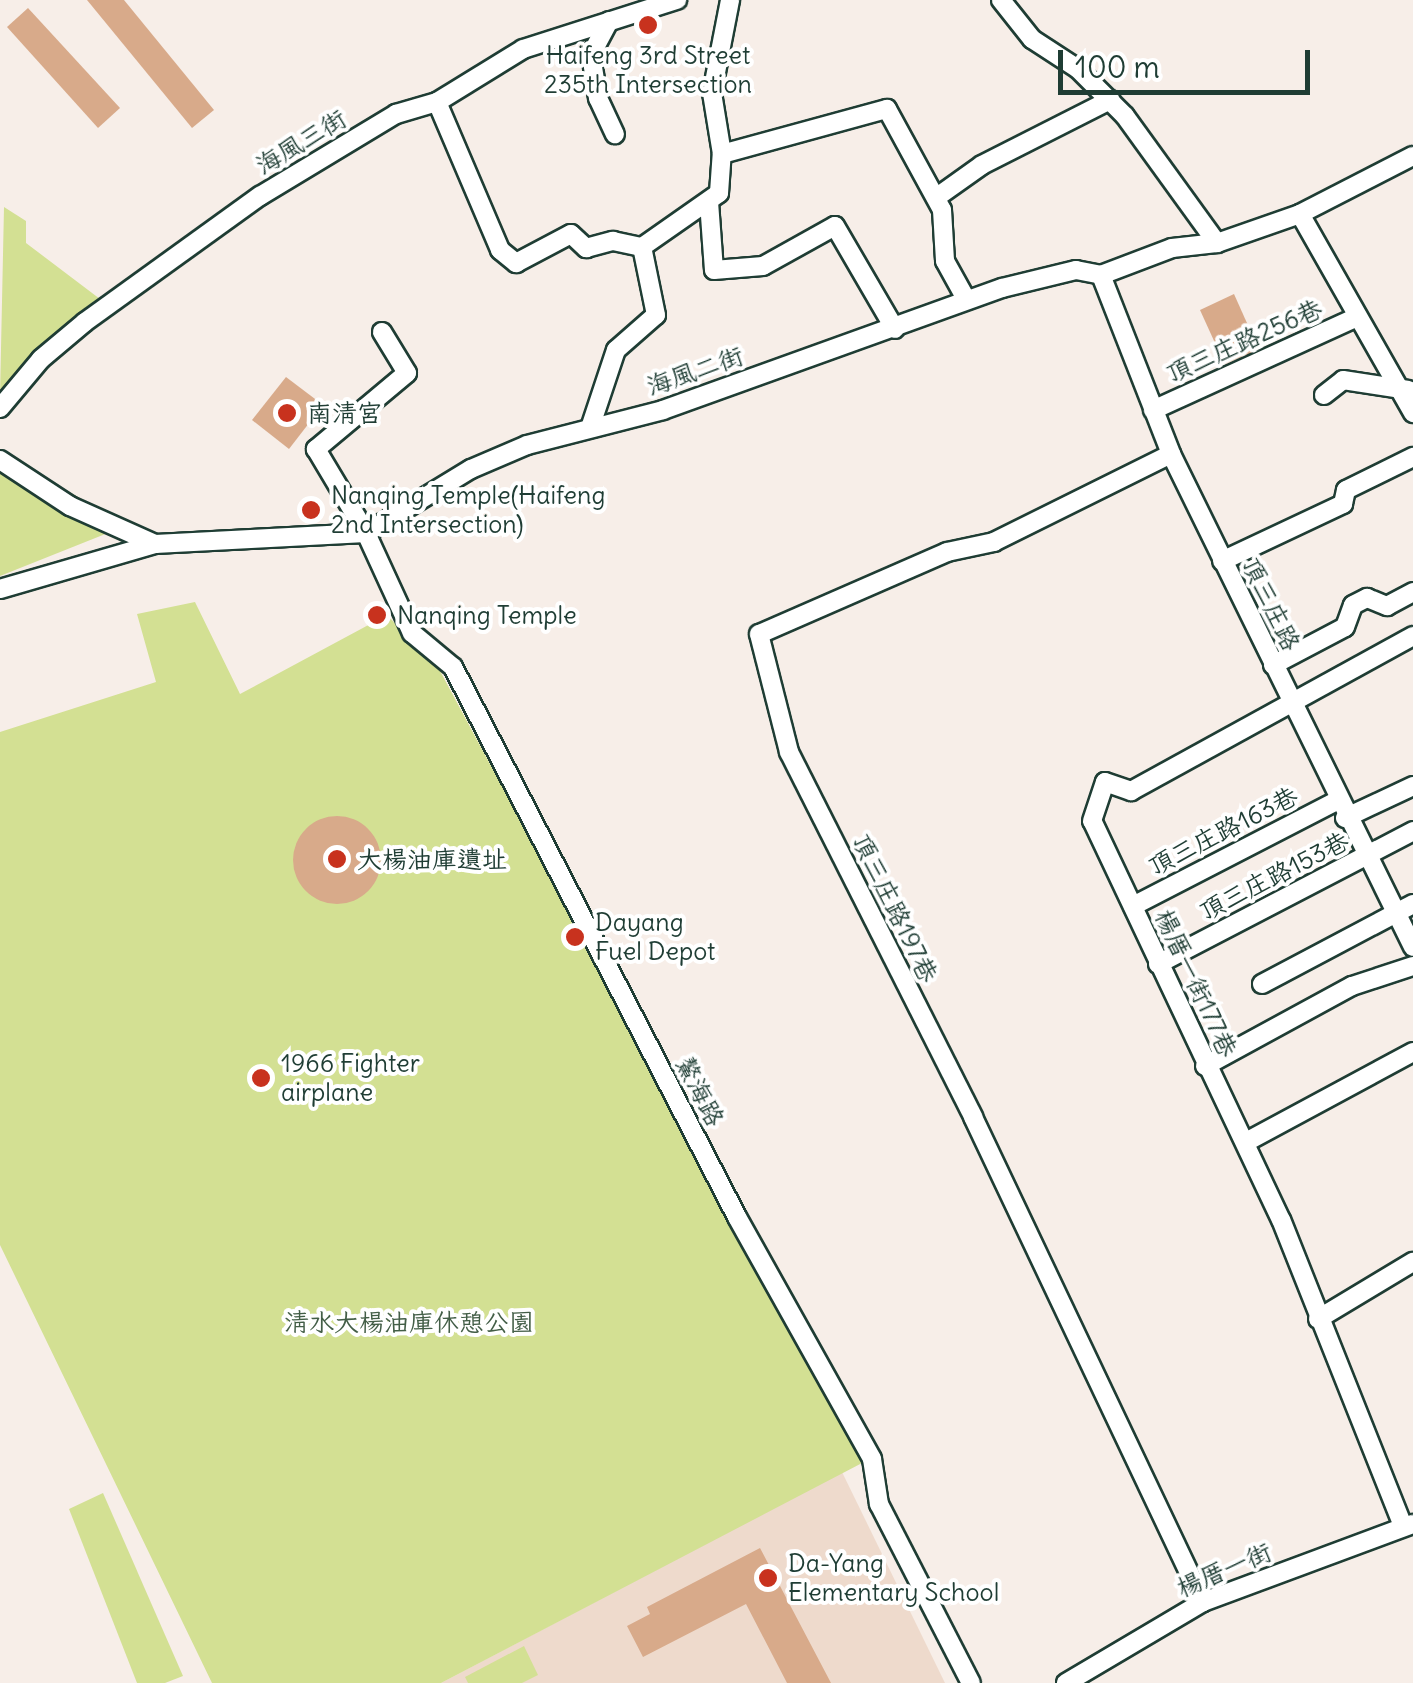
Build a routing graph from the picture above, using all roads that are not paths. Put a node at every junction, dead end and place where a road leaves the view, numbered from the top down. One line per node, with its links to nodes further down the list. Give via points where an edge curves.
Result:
1 (677, 0): 4 (street, 海風三街)
2 (730, 0): 9 (street, via 712,92)
3 (1001, 0): 6 (street, via 1032,39)
4 (656, 3): 5 (street, 海風三街)
5 (609, 21): 7 (street, 海風三街, via 522,49); 8 (street, via 590,55 598,98)
6 (1110, 100): 11 (street, via 982,165); 14 (street)
7 (437, 102): 15 (street, via 500,250 516,263 571,234 586,248 613,241); 23 (street, 海風三街, via 396,114 248,204 70,334)
8 (615, 134)
9 (722, 154): 11 (street, via 887,110); 12 (street, via 719,193)
10 (1413, 156): 13 (street, 海風二街)
11 (937, 197): 17 (street, via 945,261)
12 (709, 202): 15 (street, via 655,232); 19 (street, via 714,270 762,266 835,226)
13 (1300, 214): 14 (street, 海風二街); 18 (street)
14 (1217, 243): 16 (street, 海風二街, via 1172,248)
15 (642, 247): 26 (street, via 656,315 616,350)
16 (1101, 275): 17 (street, 海風二街, via 1076,270); 24 (street, 頂三庄路)
17 (966, 299): 19 (street, 海風二街)
18 (1355, 318): 21 (street); 24 (street, 頂三庄路256巷)
19 (895, 329): 26 (street, 海風二街, via 663,410)
20 (382, 332): 30 (street, 鰲海路, via 407,372 316,449)
21 (1409, 390): 22 (street, via 1344,380); 25 (street)
22 (1324, 396)
23 (0, 408)
24 (1153, 410): 27 (street, 頂三庄路)
25 (1413, 414)
26 (591, 425): 30 (street, 海風二街, via 470,470)
27 (1170, 454): 32 (street, 頂三庄路); 55 (street, 頂三庄路197巷, via 994,542 947,552 759,634 789,752 973,1117)
28 (1413, 457): 32 (street, via 1346,490 1343,504)
29 (0, 460): 31 (street, 海風二街, via 70,506)
30 (366, 533): 31 (street, 海風二街); 56 (street, 鰲海路, via 412,633 453,667 737,1216 872,1459 878,1504)
31 (155, 544): 33 (street)
32 (1222, 561): 36 (street, 頂三庄路)
33 (0, 590)
34 (1413, 592): 36 (street, via 1387,606 1368,598 1353,605 1345,627)
35 (1413, 636): 37 (street, 楊厝一街177巷)
36 (1272, 665): 37 (street, 頂三庄路)
37 (1289, 700): 39 (street, 頂三庄路); 43 (street, 楊厝一街177巷, via 1131,790 1105,782 1092,820)
38 (1413, 786): 39 (street, 頂三庄路163巷)
39 (1341, 810): 41 (street, 頂三庄路); 43 (street, 頂三庄路163巷)
40 (1413, 831): 41 (street, 頂三庄路153巷)
41 (1365, 857): 44 (street, 頂三庄路); 46 (street, 頂三庄路153巷)
42 (1413, 904): 44 (street)
43 (1133, 906): 46 (street, 楊厝一街177巷)
44 (1395, 914): 45 (street, 頂三庄路); 48 (street)
45 (1413, 948)
46 (1158, 964): 50 (street, 楊厝一街177巷)
47 (1413, 966): 50 (street, via 1352,986)
48 (1262, 984)
49 (1413, 1052): 51 (street)
50 (1205, 1066): 51 (street, 楊厝一街177巷)
51 (1246, 1142): 53 (street, 楊厝一街177巷)
52 (1413, 1262): 53 (street)
53 (1318, 1320): 54 (street, 楊厝一街177巷)
54 (1408, 1525): 55 (street, 楊厝一街)
55 (1203, 1602): 57 (street, 楊厝一街)
56 (970, 1683)
57 (1066, 1683)

